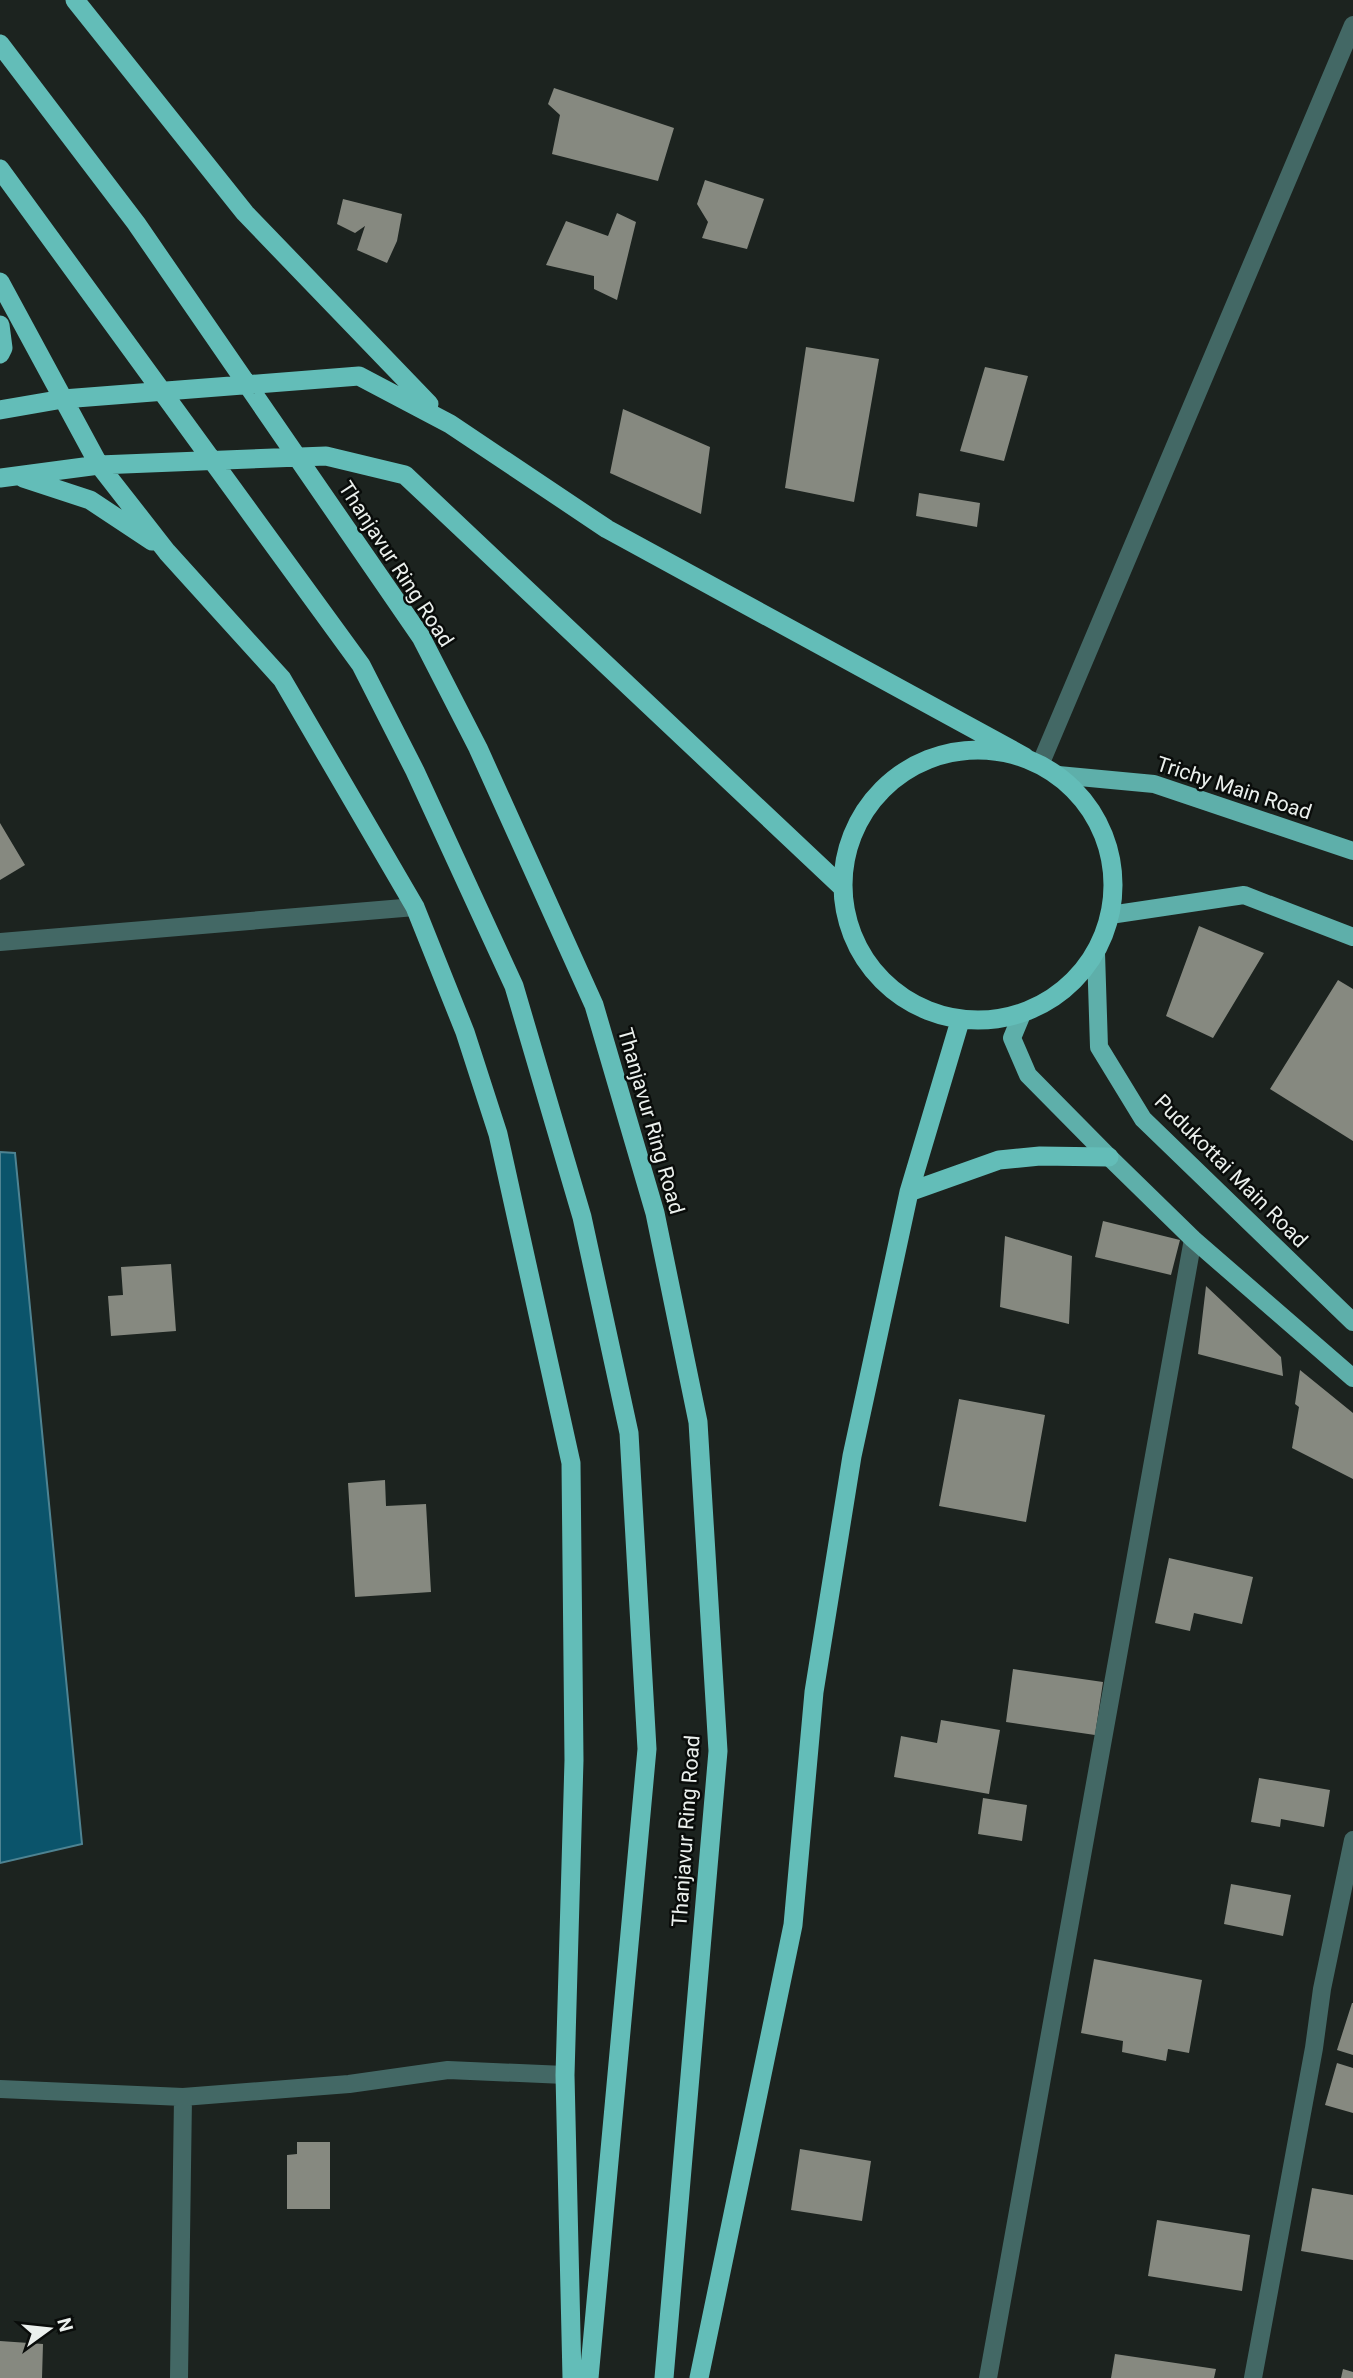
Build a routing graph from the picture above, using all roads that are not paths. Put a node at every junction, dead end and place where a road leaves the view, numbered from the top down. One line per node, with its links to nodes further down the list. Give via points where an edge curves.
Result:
1 (75, 0): 10 (highway, via 245,214 401,379)
2 (1353, 25): 14 (street)
3 (0, 44): 36 (highway, Thanjavur Ring Road, via 135,223 421,636 478,748 594,1005 654,1213 698,1422 718,1751)
4 (0, 169): 35 (highway, via 361,665 514,986 582,1217 629,1433 647,1749)
5 (0, 282): 8 (highway)
6 (0, 325): 7 (highway)
7 (0, 354)
8 (62, 400): 9 (highway); 10 (highway, via 359,376); 11 (highway)
9 (0, 410)
10 (450, 424): 14 (highway, via 607,528)
11 (99, 466): 12 (highway); 13 (highway); 16 (highway, via 326,456 405,475)
12 (8, 477): 13 (highway, via 90,500)
13 (167, 552): 17 (highway, via 282,679)
14 (1041, 766): 15 (main road, Trichy Main Road, via 1154,784); 16 (highway, via 982,749 939,755 899,773 869,804 848,843); 18 (highway, via 1086,803 1105,836 1113,875)
15 (1353, 851)
16 (842, 887): 23 (highway, via 849,925 865,960 891,989 924,1010)
17 (415, 907): 20 (street); 30 (highway, via 465,1032 498,1134 571,1463 574,1760)
18 (1111, 915): 19 (main road, via 1244,895); 21 (highway)
19 (1353, 937)
20 (0, 942)
21 (1096, 953): 22 (highway, via 1077,979 1052,1000); 27 (main road, Pudukottai Main Road, via 1099,1047 1143,1119)
22 (1022, 1014): 23 (highway, via 992,1021); 24 (main road, via 1012,1038 1028,1075)
23 (961, 1021): 25 (highway)
24 (1109, 1157): 25 (highway, via 999,1160); 26 (main road)
25 (909, 1192): 37 (highway, via 852,1457 814,1692 793,1925)
26 (1193, 1239): 28 (main road); 38 (street)
27 (1353, 1322)
28 (1353, 1378)
29 (1353, 1840): 39 (street)
30 (565, 2075): 32 (street, via 448,2070 349,2084); 34 (highway)
31 (0, 2089): 32 (street)
32 (183, 2097): 33 (street)
33 (179, 2378)
34 (572, 2378)
35 (589, 2378)
36 (664, 2378)
37 (699, 2378)
38 (988, 2378)
39 (1253, 2378)

